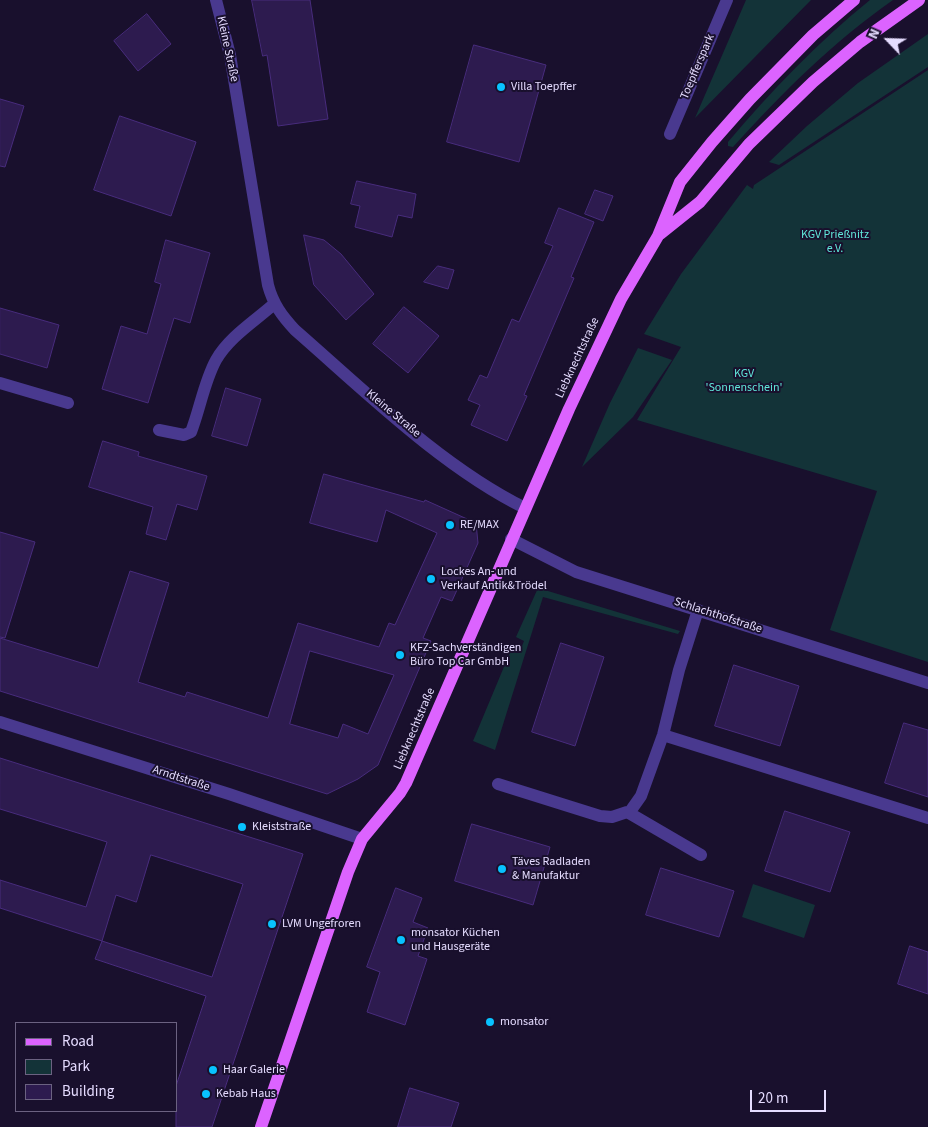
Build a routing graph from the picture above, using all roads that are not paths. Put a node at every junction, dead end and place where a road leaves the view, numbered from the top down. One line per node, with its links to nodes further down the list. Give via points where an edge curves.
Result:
1 (216, 0): 7 (street, Kleine Straße, via 230,55 268,286)
2 (727, 0): 5 (street, Toepfferspark)
3 (854, 0): 6 (main road, Liebknechtstraße, via 792,56 712,142 680,182)
4 (919, 0): 6 (main road, Liebknechtstraße, via 860,42 813,82 749,144 700,202)
5 (670, 134)
6 (658, 236): 11 (main road, Liebknechtstraße, via 621,299)
7 (274, 304): 10 (street, via 218,356 191,432 184,435); 11 (street, Kleine Straße, via 295,330 439,452 501,497)
8 (0, 383): 9 (street)
9 (68, 403)
10 (159, 430)
11 (525, 508): 12 (main road, Liebknechtstraße)
12 (511, 539): 13 (street, Schlachthofstraße, via 576,572); 20 (main road, Liebknechtstraße, via 406,783)
13 (698, 610): 14 (street, Schlachthofstraße); 16 (street)
14 (928, 684)
15 (0, 722): 20 (street, Arndtstraße)
16 (663, 735): 18 (street, via 644,788); 19 (street)
17 (498, 784): 18 (street, via 600,816)
18 (628, 813): 21 (street)
19 (928, 818)
20 (362, 839): 22 (main road, Liebknechtstraße)
21 (701, 855)
22 (261, 1127)

